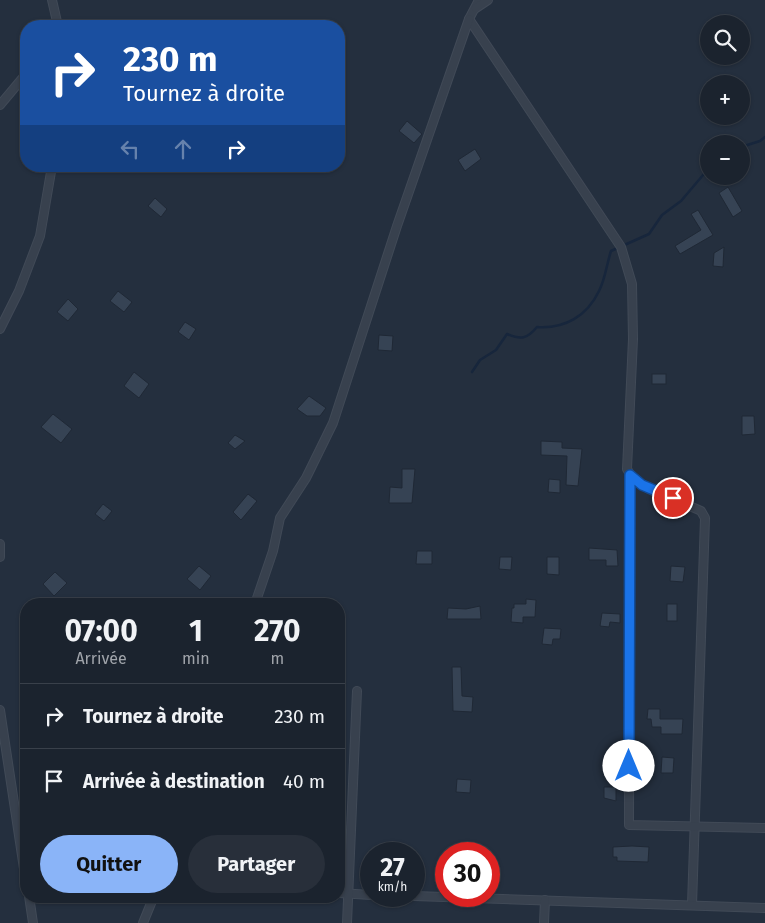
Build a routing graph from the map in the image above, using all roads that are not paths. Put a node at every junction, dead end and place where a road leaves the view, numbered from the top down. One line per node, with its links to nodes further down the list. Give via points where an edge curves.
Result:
1 (52, 0): 6 (street)
2 (479, 0): 4 (street)
3 (488, 0): 4 (street)
4 (475, 9): 5 (street)
5 (469, 19): 11 (street, via 621,247 632,284); 14 (street, via 397,226 334,423 306,478 280,518)
6 (57, 20)
7 (20, 81): 8 (street)
8 (0, 105)
9 (51, 172): 10 (street, via 40,236)
10 (0, 329)
11 (630, 475): 17 (street, via 642,485 701,511 705,518); 17 (street, via 629,824)
12 (0, 544): 13 (street)
13 (0, 557)
14 (257, 598)
15 (357, 691): 21 (street)
16 (0, 710): 19 (street)
17 (695, 826): 18 (street); 27 (street)
18 (765, 828)
19 (20, 833)
20 (345, 894): 21 (street)
21 (349, 894): 22 (street); 31 (street)
22 (360, 894)
23 (425, 896): 24 (street)
24 (545, 900): 27 (street); 32 (street)
25 (30, 903): 29 (street)
26 (151, 903): 30 (street)
27 (692, 905): 28 (street)
28 (765, 908)
29 (33, 923)
30 (143, 923)
31 (348, 923)
32 (544, 923)

